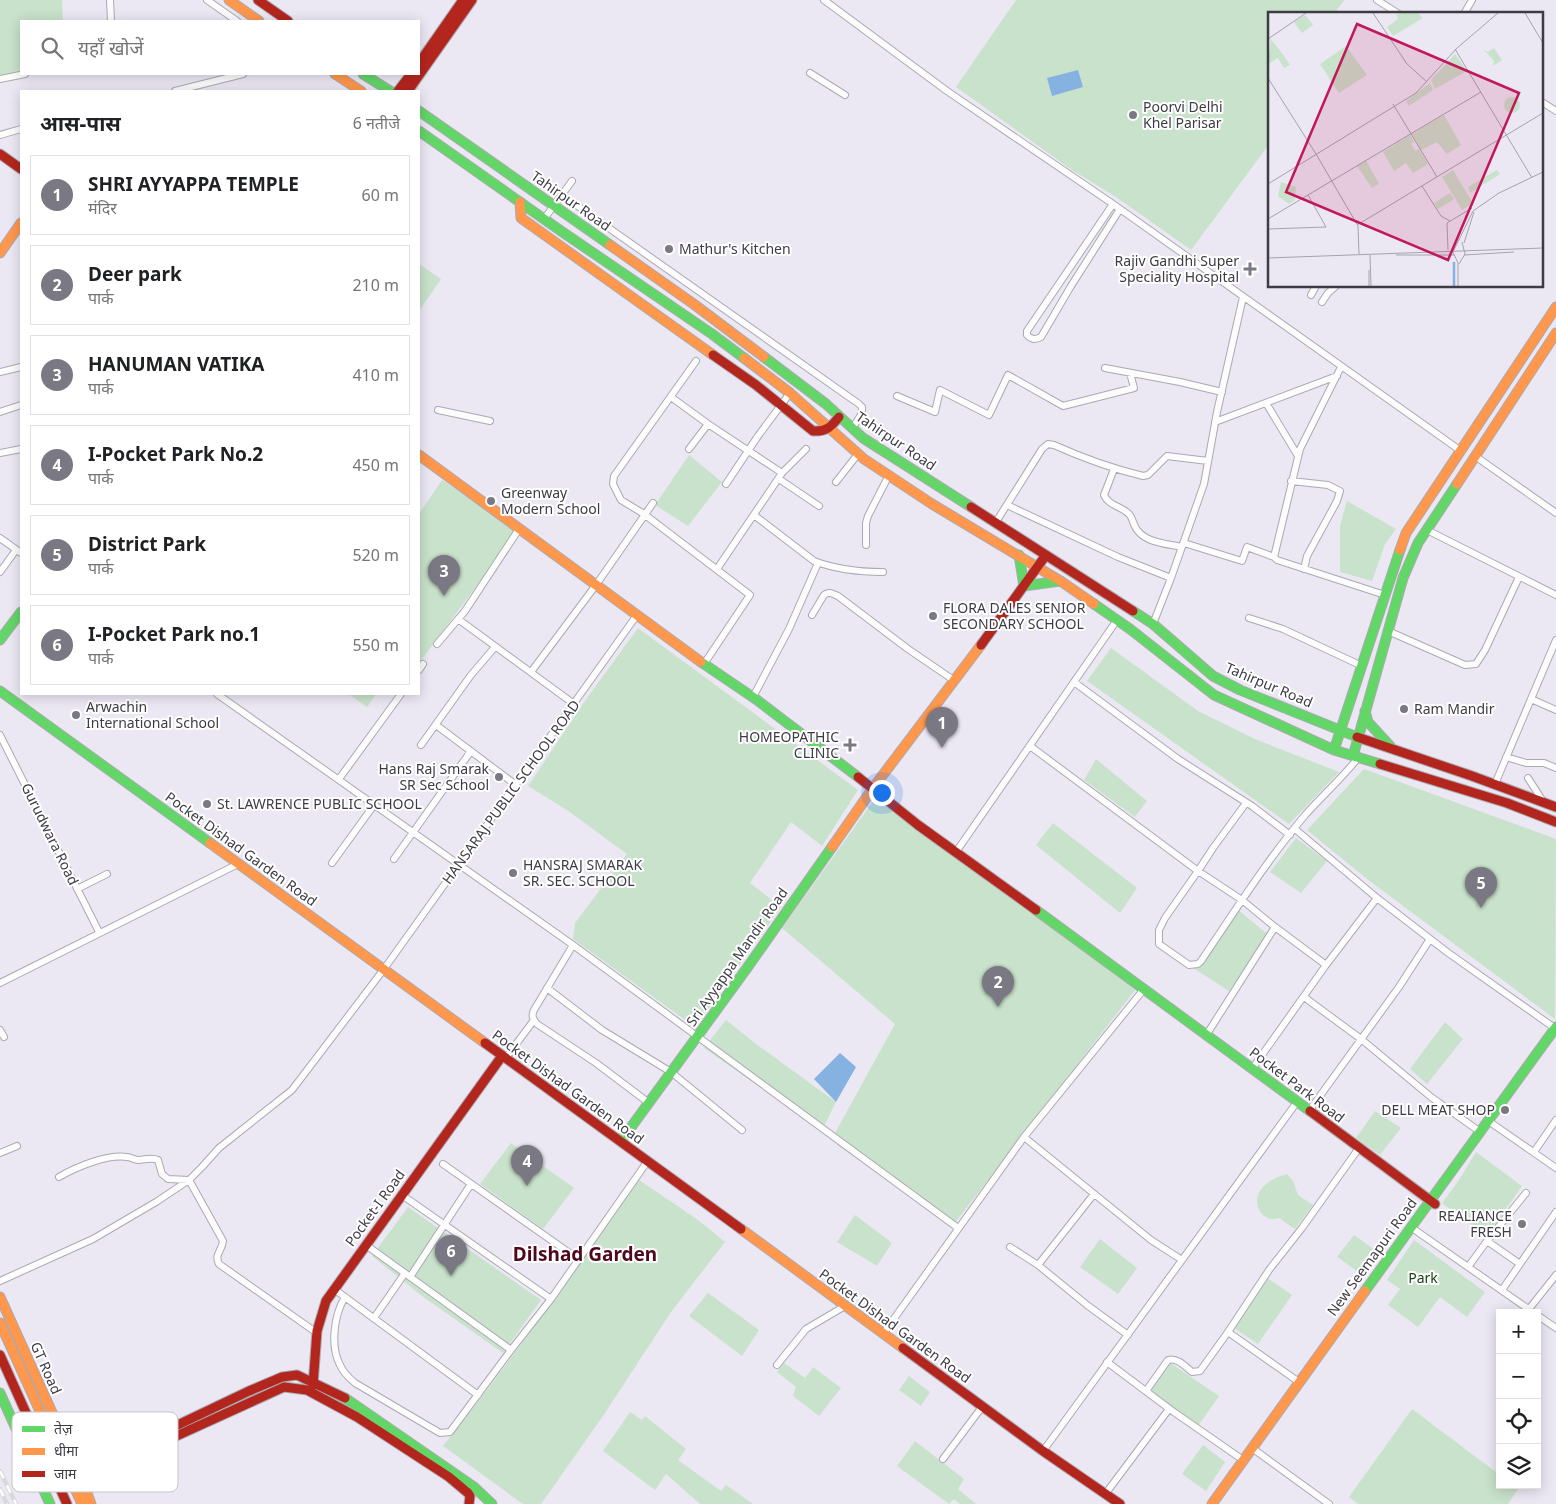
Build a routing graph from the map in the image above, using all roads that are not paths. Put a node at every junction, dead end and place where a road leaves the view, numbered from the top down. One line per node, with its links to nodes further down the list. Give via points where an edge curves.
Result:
1 (110, 0): 12 (street)
2 (207, 0): 13 (street)
3 (258, 0): 15 (main road)
4 (463, 0): 16 (main road)
5 (472, 0): 18 (main road)
6 (824, 0): 43 (street, via 947,92)
7 (1376, 0): 10 (street)
8 (1472, 0): 11 (street)
9 (235, 2): 14 (main road)
10 (1396, 12)
11 (1465, 12)
12 (111, 20)
13 (235, 20)
14 (258, 20)
15 (287, 20)
16 (420, 62)
17 (810, 73): 31 (street)
18 (420, 74)
19 (21, 75): 25 (street)
20 (240, 75): 26 (street)
21 (337, 75): 27 (main road)
22 (365, 75): 28 (main road)
23 (410, 75): 29 (main road)
24 (419, 75): 30 (main road)
25 (0, 80)
26 (179, 90)
27 (359, 90)
28 (388, 90)
29 (399, 90)
30 (409, 90)
31 (845, 94)
32 (1544, 103): 33 (street)
33 (1556, 111)
34 (420, 113): 44 (main road, Tahirpur Road)
35 (20, 129): 37 (street)
36 (420, 132): 42 (main road, Tahirpur Road)
37 (0, 135)
38 (0, 154): 39 (main road)
39 (20, 168)
40 (572, 181): 41 (street)
41 (562, 195): 44 (street); 81 (street, via 859,404 862,413)
42 (520, 202): 46 (main road, Tahirpur Road); 49 (main road, via 521,218)
43 (1113, 204): 45 (street); 45 (street, via 1027,330 1031,338 1041,336)
44 (554, 206): 46 (street); 51 (main road, Tahirpur Road)
45 (1120, 209): 56 (street)
46 (544, 219): 48 (main road, Tahirpur Road)
47 (20, 224): 50 (main road)
48 (568, 236): 49 (main road); 54 (main road, Tahirpur Road)
49 (561, 246): 73 (main road)
50 (0, 253)
51 (663, 283): 54 (main road); 76 (main road, Tahirpur Road)
52 (1315, 288): 55 (street)
53 (1334, 288): 57 (street)
54 (655, 294): 68 (main road, Tahirpur Road)
55 (1311, 295)
56 (1243, 296): 62 (street); 67 (street)
57 (1322, 302)
58 (1556, 307): 86 (main road)
59 (1556, 333): 91 (main road)
60 (696, 361): 70 (street)
61 (20, 367): 64 (street)
62 (1341, 367): 66 (street); 86 (street)
63 (1105, 368): 65 (street)
64 (0, 372)
65 (1130, 373): 67 (street); 69 (street, via 1134,388 1063,406 1008,374 989,415 940,390 935,412)
66 (1337, 376): 71 (street); 90 (street)
67 (1222, 392): 78 (street)
68 (790, 393): 73 (street); 80 (main road, Tahirpur Road)
69 (897, 396)
70 (671, 397): 79 (street); 103 (street, via 614,476 613,484 621,500)
71 (1266, 403): 78 (street); 90 (street)
72 (20, 405): 75 (street)
73 (781, 405): 80 (main road, via 813,432); 85 (street)
74 (438, 410): 77 (street)
75 (0, 412)
76 (839, 417): 80 (main road); 81 (main road, Tahirpur Road)
77 (490, 421)
78 (1215, 422): 92 (street)
79 (708, 424): 83 (street); 85 (street)
80 (831, 428): 88 (main road, Tahirpur Road)
81 (852, 430): 105 (main road, Tahirpur Road)
82 (20, 449): 87 (street)
83 (689, 449)
84 (806, 449): 95 (street)
85 (748, 451): 95 (street); 98 (street)
86 (1461, 451): 126 (main road, via 1406,533)
87 (0, 453)
88 (858, 454): 94 (main road, Tahirpur Road); 97 (street)
89 (420, 456): 106 (main road, Pocket Park Road)
90 (1298, 456): 96 (street)
91 (1476, 456): 102 (street); 107 (main road)
92 (1208, 461): 93 (street, via 1168,456 1143,476); 110 (street, via 1204,484)
93 (1114, 469): 100 (street, via 1048,444); 110 (street, via 1104,495 1106,501 1130,515 1141,535)
94 (889, 475): 109 (street, via 868,516); 112 (main road, Tahirpur Road)
95 (781, 476): 101 (street); 104 (street)
96 (1292, 481): 114 (street); 118 (street, via 1328,485 1340,491)
97 (836, 482)
98 (726, 484)
99 (652, 503): 103 (street)
100 (1007, 505): 105 (street); 122 (street)
101 (819, 506)
102 (1556, 513)
103 (644, 514): 117 (street); 124 (street)
104 (754, 515): 115 (street); 117 (street)
105 (996, 522): 113 (main road, Tahirpur Road)
106 (519, 529): 124 (main road, Pocket Park Road); 132 (street)
107 (1427, 530): 121 (street); 135 (main road, via 1403,578)
108 (0, 538): 111 (street)
109 (866, 545)
110 (1183, 545): 114 (street, via 1242,561 1247,547); 122 (street)
111 (19, 552): 119 (street)
112 (1019, 555): 116 (main road, Tahirpur Road); 125 (main road)
113 (1046, 555): 116 (main road, Sri Ayyappa Mandir Road); 134 (main road, Tahirpur Road)
114 (1274, 557): 118 (street)
115 (818, 563): 120 (street); 148 (street, via 789,629)
116 (1038, 567): 123 (main road, Tahirpur Road); 125 (main road, Sri Ayyappa Mandir Road)
117 (717, 569): 140 (street, via 750,595)
118 (1304, 569): 126 (street)
119 (0, 572)
120 (883, 572)
121 (1520, 577): 127 (street); 135 (street, via 1476,664 1465,666)
122 (1171, 578): 134 (street)
123 (1060, 581): 125 (main road); 133 (main road, Tahirpur Road)
124 (596, 585): 129 (main road, Pocket Park Road); 142 (street)
125 (1024, 586): 143 (main road, Sri Ayyappa Mandir Road)
126 (1386, 594): 141 (main road)
127 (1556, 595)
128 (20, 613): 136 (main road)
129 (638, 615): 140 (main road, Pocket Park Road); 150 (street, HANSARAJ PUBLIC SCHOOL ROAD)
130 (812, 615): 143 (street, via 827,592 838,596)
131 (1249, 618): 141 (street, via 1283,629)
132 (458, 619): 138 (street); 139 (street)
133 (1118, 620): 144 (street); 160 (main road, Tahirpur Road, via 1214,695)
134 (1153, 624): 154 (main road, Tahirpur Road, via 1213,676)
135 (1388, 631): 151 (main road)
136 (0, 640)
137 (1556, 640): 149 (street)
138 (437, 644)
139 (495, 647): 142 (street); 153 (street)
140 (704, 664): 148 (main road, Pocket Park Road)
141 (1362, 666): 154 (main road)
142 (531, 672): 150 (street)
143 (955, 681): 169 (main road, Sri Ayyappa Mandir Road)
144 (1074, 682): 158 (street); 170 (street, via 1178,759)
145 (0, 691): 181 (main road, Pocket Dishad Garden Road)
146 (218, 695): 166 (street)
147 (400, 695): 166 (street)
148 (753, 697): 169 (main road, Pocket Park Road)
149 (1531, 699): 152 (street); 163 (street)
150 (574, 704): 168 (street, HANSARAJ PUBLIC SCHOOL ROAD)
151 (1365, 710): 156 (main road); 159 (main road, via 1368,722)
152 (1556, 710)
153 (436, 725): 157 (street); 161 (street)
154 (1340, 730): 156 (main road, Tahirpur Road); 160 (main road)
155 (0, 736): 185 (street, Gurudwara Road)
156 (1357, 737): 159 (main road, Tahirpur Road); 162 (main road)
157 (421, 745)
158 (1030, 746): 178 (street); 183 (street)
159 (1393, 749): 167 (main road, Tahirpur Road)
160 (1334, 750): 162 (main road, Tahirpur Road)
161 (472, 751): 168 (street); 176 (street)
162 (1355, 757): 174 (main road, Tahirpur Road, via 1507,803); 175 (street)
163 (1506, 757): 164 (street); 167 (street)
164 (1556, 768)
165 (1528, 778): 171 (street)
166 (339, 779): 172 (street)
167 (1495, 784): 171 (main road, Tahirpur Road)
168 (516, 785): 182 (street, HANSARAJ PUBLIC SCHOOL ROAD)
169 (873, 788): 178 (main road, Pocket Park Road); 202 (main road, Sri Ayyappa Mandir Road)
170 (1246, 803): 177 (street); 183 (street)
171 (1544, 803): 173 (main road, Tahirpur Road)
172 (374, 805): 176 (street); 180 (street)
173 (1556, 807)
174 (1556, 822)
175 (1295, 829): 177 (street); 186 (street)
176 (413, 832): 179 (street); 182 (street)
177 (1290, 835): 187 (street)
178 (956, 852): 196 (main road, Pocket Park Road)
179 (394, 859)
180 (332, 862)
181 (238, 864): 189 (street); 193 (main road, Pocket Dishad Garden Road)
182 (460, 864): 191 (street); 193 (street, HANSARAJ PUBLIC SCHOOL ROAD)
183 (1198, 871): 187 (street); 187 (street, via 1159,930 1159,944 1163,948 1190,965 1198,964)
184 (107, 874): 185 (street)
185 (78, 889): 189 (street, Gurudwara Road)
186 (1377, 898): 190 (street); 192 (street)
187 (1242, 900): 188 (street)
188 (1274, 927): 192 (street); 201 (street)
189 (99, 932): 194 (street)
190 (1430, 939): 200 (street); 204 (street)
191 (573, 946): 195 (street); 202 (street)
192 (1326, 966): 197 (street)
193 (384, 969): 205 (main road, Pocket Dishad Garden Road); 225 (street, HANSARAJ PUBLIC SCHOOL ROAD, via 292,1090 219,1148)
194 (0, 983)
195 (547, 988): 198 (street, via 532,1014); 207 (street, via 602,1030)
196 (1144, 989): 201 (main road, Pocket Park Road); 215 (street)
197 (1304, 997): 204 (street); 206 (street)
198 (534, 1020): 205 (street); 209 (street)
199 (0, 1030): 203 (street)
200 (1556, 1030): 212 (main road, New Seemapuri Road)
201 (1207, 1034): 206 (main road, Pocket Park Road)
202 (697, 1036): 207 (main road, Sri Ayyappa Mandir Road); 233 (street)
203 (4, 1037)
204 (1361, 1039): 210 (street); 214 (street, via 1431,1097)
205 (504, 1057): 216 (main road, Pocket Dishad Garden Road); 229 (main road, Pocket-I Road)
206 (1252, 1069): 208 (main road, Pocket Park Road)
207 (671, 1072): 209 (main road, Sri Ayyappa Mandir Road); 213 (street)
208 (1298, 1102): 210 (main road, Pocket Park Road); 239 (street)
209 (649, 1103): 216 (main road, Sri Ayyappa Mandir Road)
210 (1309, 1111): 218 (main road, Pocket Park Road)
211 (1556, 1120): 219 (street)
212 (1490, 1122): 214 (main road, New Seemapuri Road); 219 (street); 230 (main road, New Seemapuri Road)
213 (742, 1130)
214 (1479, 1131): 230 (main road, New Seemapuri Road)
215 (1024, 1137): 228 (street); 233 (street)
216 (621, 1141): 221 (main road, Pocket Dishad Garden Road)
217 (17, 1146): 220 (street)
218 (1359, 1148): 230 (main road, Pocket Park Road); 258 (street, via 1269,1270)
219 (1534, 1152): 223 (street)
220 (0, 1153)
221 (647, 1162): 238 (street); 251 (main road, Pocket Dishad Garden Road)
222 (443, 1164): 226 (street)
223 (1556, 1168)
224 (58, 1177): 225 (street, via 107,1158 129,1156 136,1161 155,1158 168,1179)
225 (188, 1180): 245 (street, HANSARAJ PUBLIC SCHOOL ROAD, via 93,1239); 259 (street, via 223,1242 216,1259 219,1264)
226 (472, 1184): 232 (street); 238 (street)
227 (1526, 1193): 235 (street)
228 (1094, 1194): 239 (street, via 1151,1240); 241 (street)
229 (402, 1196): 232 (street); 236 (main road, Pocket-I Road)
230 (1432, 1202): 234 (main road, New Seemapuri Road); 267 (main road, New Seemapuri Road)
231 (1556, 1212): 240 (street)
232 (445, 1224): 243 (street); 250 (street)
233 (958, 1228): 260 (street)
234 (1415, 1230): 242 (street); 281 (main road, New Seemapuri Road)
235 (1487, 1241): 240 (street); 242 (street)
236 (366, 1245): 243 (street); 246 (main road, Pocket-I Road)
237 (1010, 1246): 241 (street)
238 (578, 1259): 250 (street)
239 (1182, 1260): 261 (street)
240 (1520, 1264): 247 (street)
241 (1038, 1265): 261 (street)
242 (1468, 1267): 247 (street)
243 (407, 1275): 254 (street); 262 (street)
244 (1556, 1275): 253 (street)
245 (0, 1281)
246 (334, 1289): 249 (street); 259 (main road, Pocket-I Road, via 321,1312)
247 (1502, 1290): 252 (street)
248 (0, 1297): 276 (main road, GT Road)
249 (345, 1297): 254 (street); 271 (street, via 336,1326 336,1355 340,1366 355,1383 440,1433 450,1432)
250 (551, 1299): 262 (street)
251 (845, 1306): 260 (main road, Pocket Dishad Garden Road); 265 (street, via 806,1329)
252 (1528, 1309)
253 (1532, 1309)
254 (374, 1318): 271 (street)
255 (1541, 1318): 257 (street)
256 (0, 1323): 275 (main road, GT Road)
257 (1556, 1328)
258 (1228, 1332): 267 (street); 268 (street, via 1200,1371 1192,1372 1172,1358)
259 (317, 1334): 266 (main road, Pocket-I Road)
260 (883, 1334): 272 (main road, Pocket Dishad Garden Road)
261 (1128, 1335): 264 (street)
262 (511, 1350): 271 (street)
263 (0, 1355): 274 (main road)
264 (1108, 1362): 268 (street); 282 (street)
265 (777, 1365)
266 (314, 1382): 270 (main road, Pocket-I Road); 278 (main road, via 344,1397); 279 (main road, via 296,1375 282,1377)
267 (1299, 1382): 281 (main road, New Seemapuri Road)
268 (1146, 1391): 273 (street)
269 (0, 1393): 277 (main road)
270 (314, 1393): 278 (main road); 280 (main road, via 284,1387)
271 (478, 1394)
272 (982, 1407): 282 (main road, Pocket Dishad Garden Road); 283 (street)
273 (1170, 1409): 284 (street); 290 (street)
274 (26, 1412)
275 (40, 1412)
276 (51, 1412)
277 (12, 1420)
278 (374, 1423): 285 (main road)
279 (178, 1427)
280 (178, 1433)
281 (1254, 1449): 284 (main road, New Seemapuri Road); 291 (street); 300 (main road, New Seemapuri Road)
282 (1042, 1451): 290 (main road, Pocket Dishad Garden Road)
283 (943, 1458)
284 (1243, 1460): 299 (main road, New Seemapuri Road)
285 (471, 1490): 296 (main road); 297 (main road)
286 (45, 1492): 292 (main road)
287 (63, 1492): 293 (main road)
288 (77, 1492): 294 (main road, GT Road)
289 (86, 1492): 295 (main road, GT Road)
290 (1106, 1493): 298 (main road, Pocket Dishad Garden Road)
291 (1327, 1503)
292 (50, 1504)
293 (68, 1504)
294 (82, 1504)
295 (91, 1504)
296 (469, 1504)
297 (492, 1504)
298 (1120, 1504)
299 (1212, 1504)
300 (1217, 1504)

